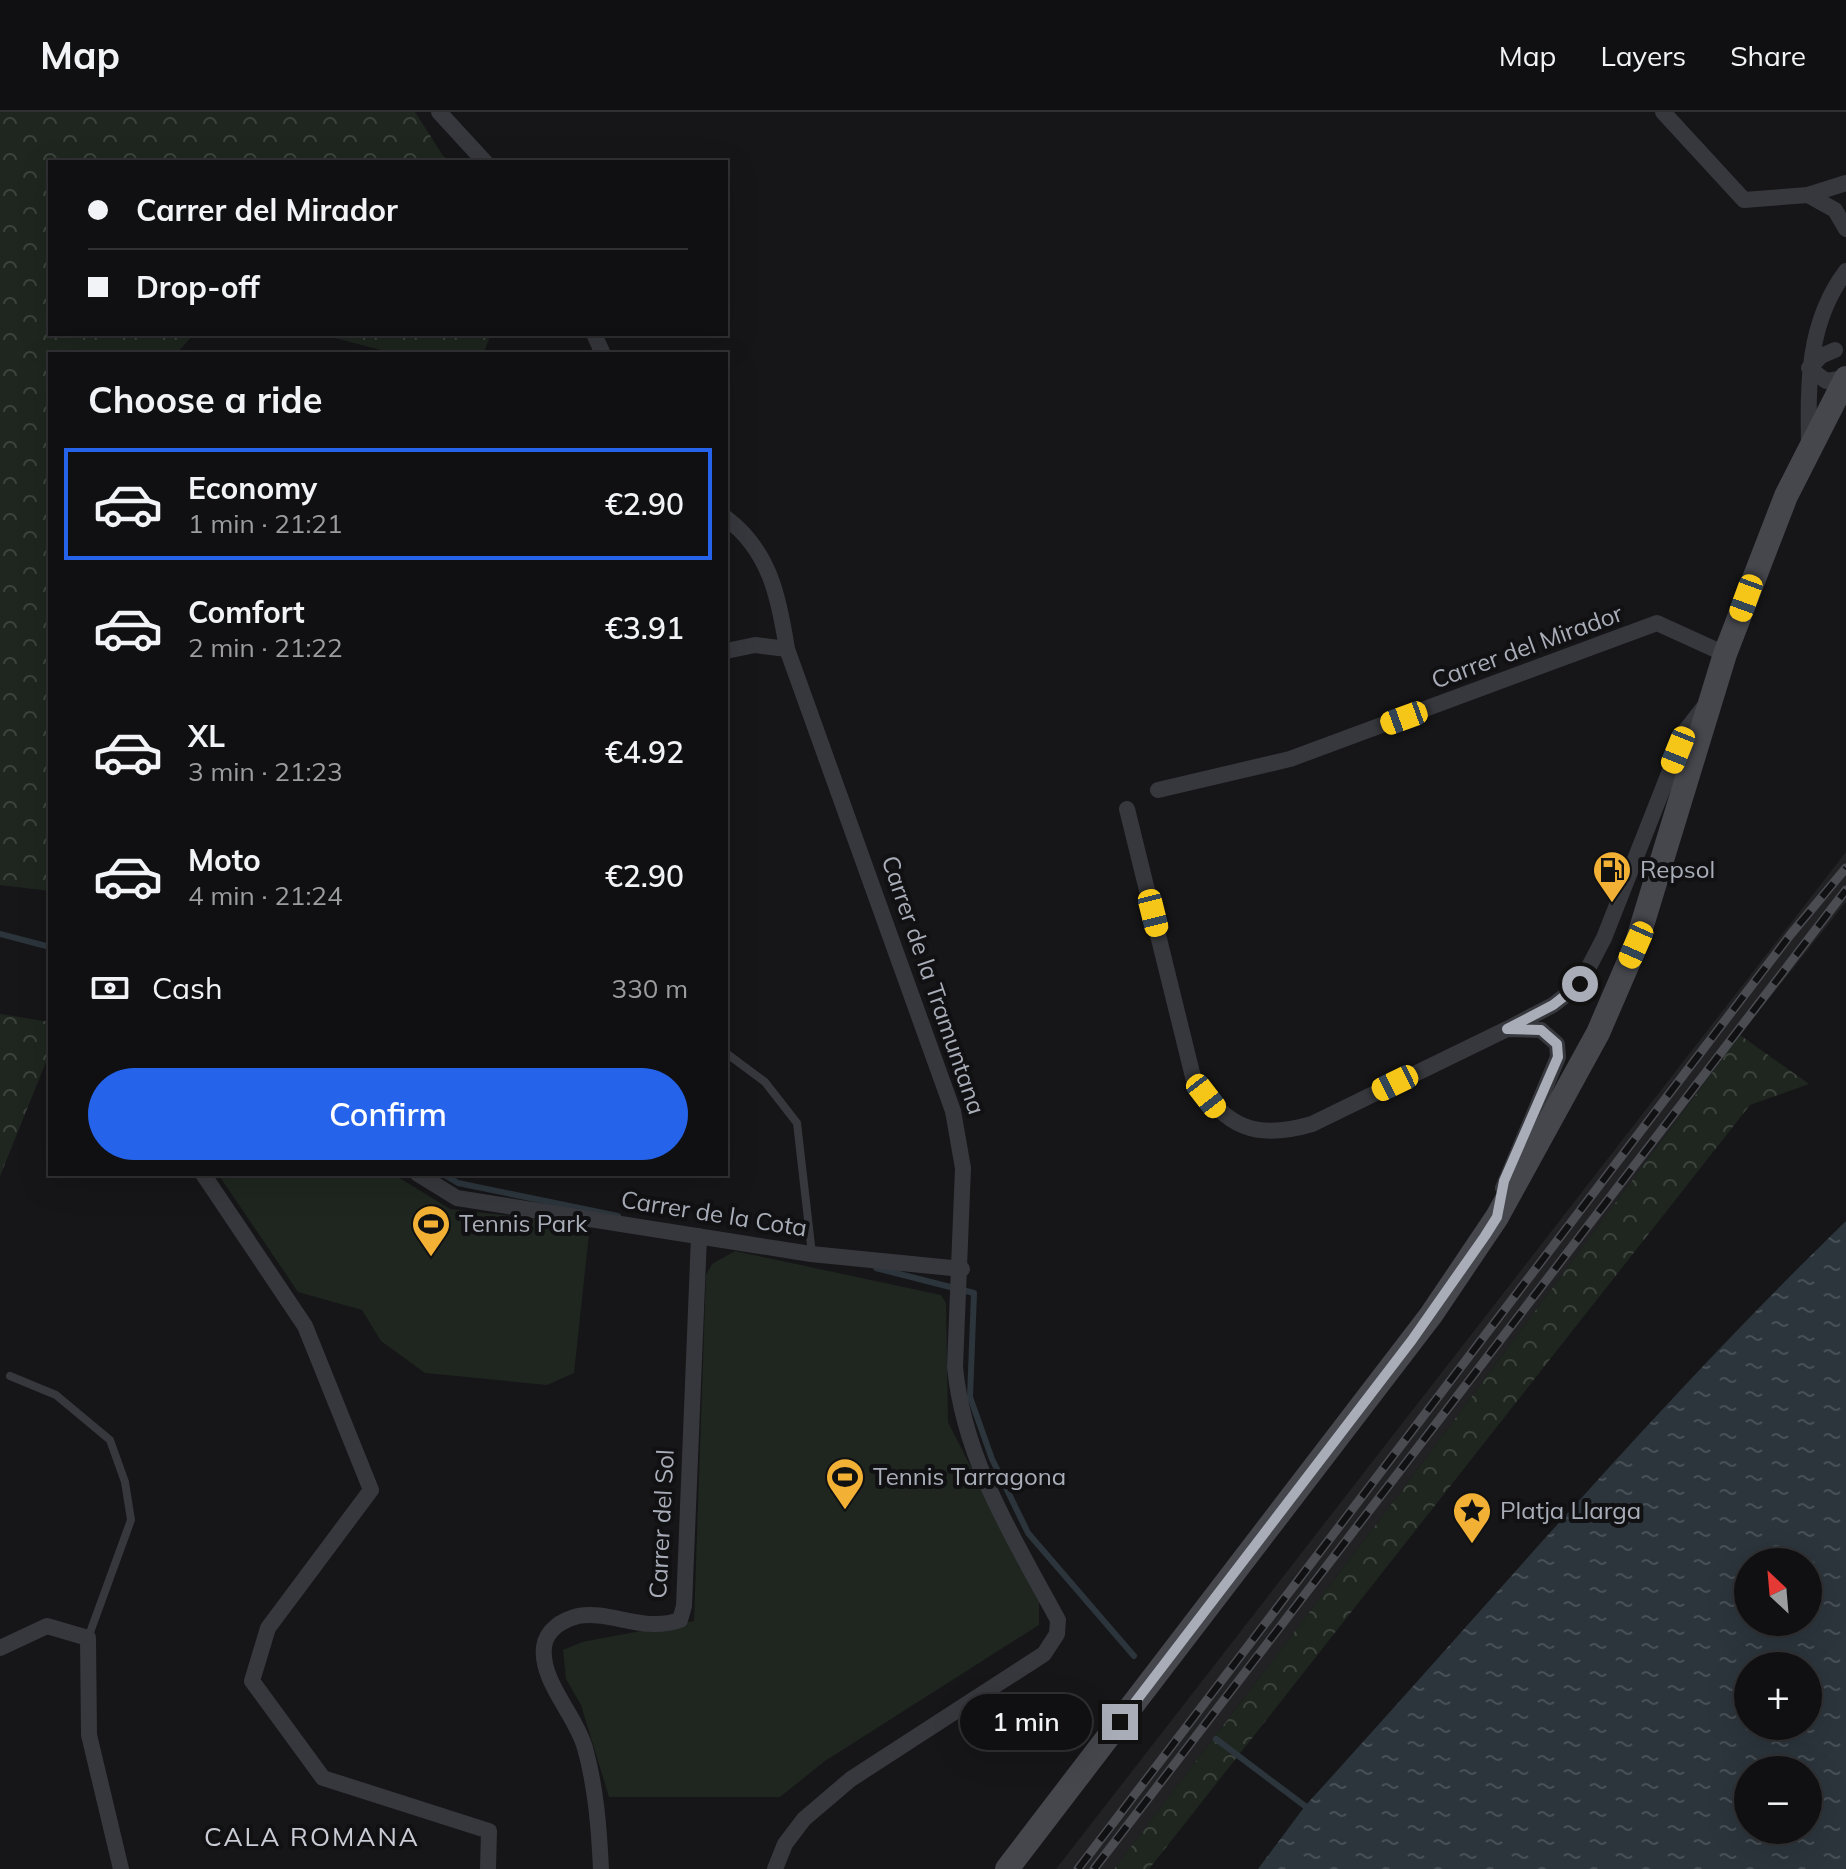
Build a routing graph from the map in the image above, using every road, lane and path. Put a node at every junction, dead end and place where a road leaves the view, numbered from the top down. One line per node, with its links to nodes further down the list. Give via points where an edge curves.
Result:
1 (439, 112): 3 (street)
2 (1663, 112): 5 (street, via 1744,200)
3 (483, 160)
4 (1846, 183): 5 (street)
5 (1808, 195): 6 (street, via 1835,210)
6 (1846, 229)
7 (1846, 271): 8 (street)
8 (1818, 324): 9 (street, via 1829,346); 11 (street, via 1807,376)
9 (1841, 352): 10 (street, via 1821,356 1809,368 1826,381)
10 (1846, 378): 11 (street)
11 (1809, 450): 15 (street)
12 (728, 520): 13 (street, Carrer de la Tramuntana, via 749,540 770,574)
13 (787, 649): 14 (street, via 755,645); 26 (street, Carrer de la Tramuntana, via 953,1111 963,1168)
14 (728, 651)
15 (1725, 654): 16 (street); 17 (street, Carrer del Mirador, via 1657,623 1290,759)
16 (1711, 699): 19 (street, via 1686,730 1604,938 1580,984); 23 (street, via 1636,945 1598,1033)
17 (1158, 790)
18 (1127, 809): 19 (street, via 1194,1081 1217,1111 1248,1129 1298,1128)
19 (1507, 1029): 23 (street, via 1541,1030 1557,1044 1558,1057 1504,1181)
20 (728, 1054): 25 (lane, via 765,1082 797,1123)
21 (204, 1176): 31 (street, via 305,1326 371,1490 268,1628 252,1681 323,1778 489,1831)
22 (421, 1176): 24 (street, Carrer de la Cota, via 457,1198)
23 (1497, 1217): 34 (street, via 1403,1353)
24 (699, 1236): 25 (street, Carrer de la Cota); 32 (street, Carrer del Sol, via 680,1620 663,1626 580,1616 547,1634 544,1646 544,1662 584,1744 597,1801)
25 (811, 1254): 26 (street, Carrer de la Cota)
26 (962, 1273): 33 (street, Carrer de la Tramuntana, via 955,1367 971,1445 988,1489 1058,1620 1057,1634 1044,1654 851,1779 804,1819)
27 (10, 1376): 28 (lane, via 56,1395 110,1440 125,1482 131,1520)
28 (88, 1638): 29 (street, via 47,1626); 30 (street, via 89,1735)
29 (0, 1648)
30 (121, 1869)
31 (488, 1869)
32 (601, 1869)
33 (775, 1869)
34 (1007, 1869)

